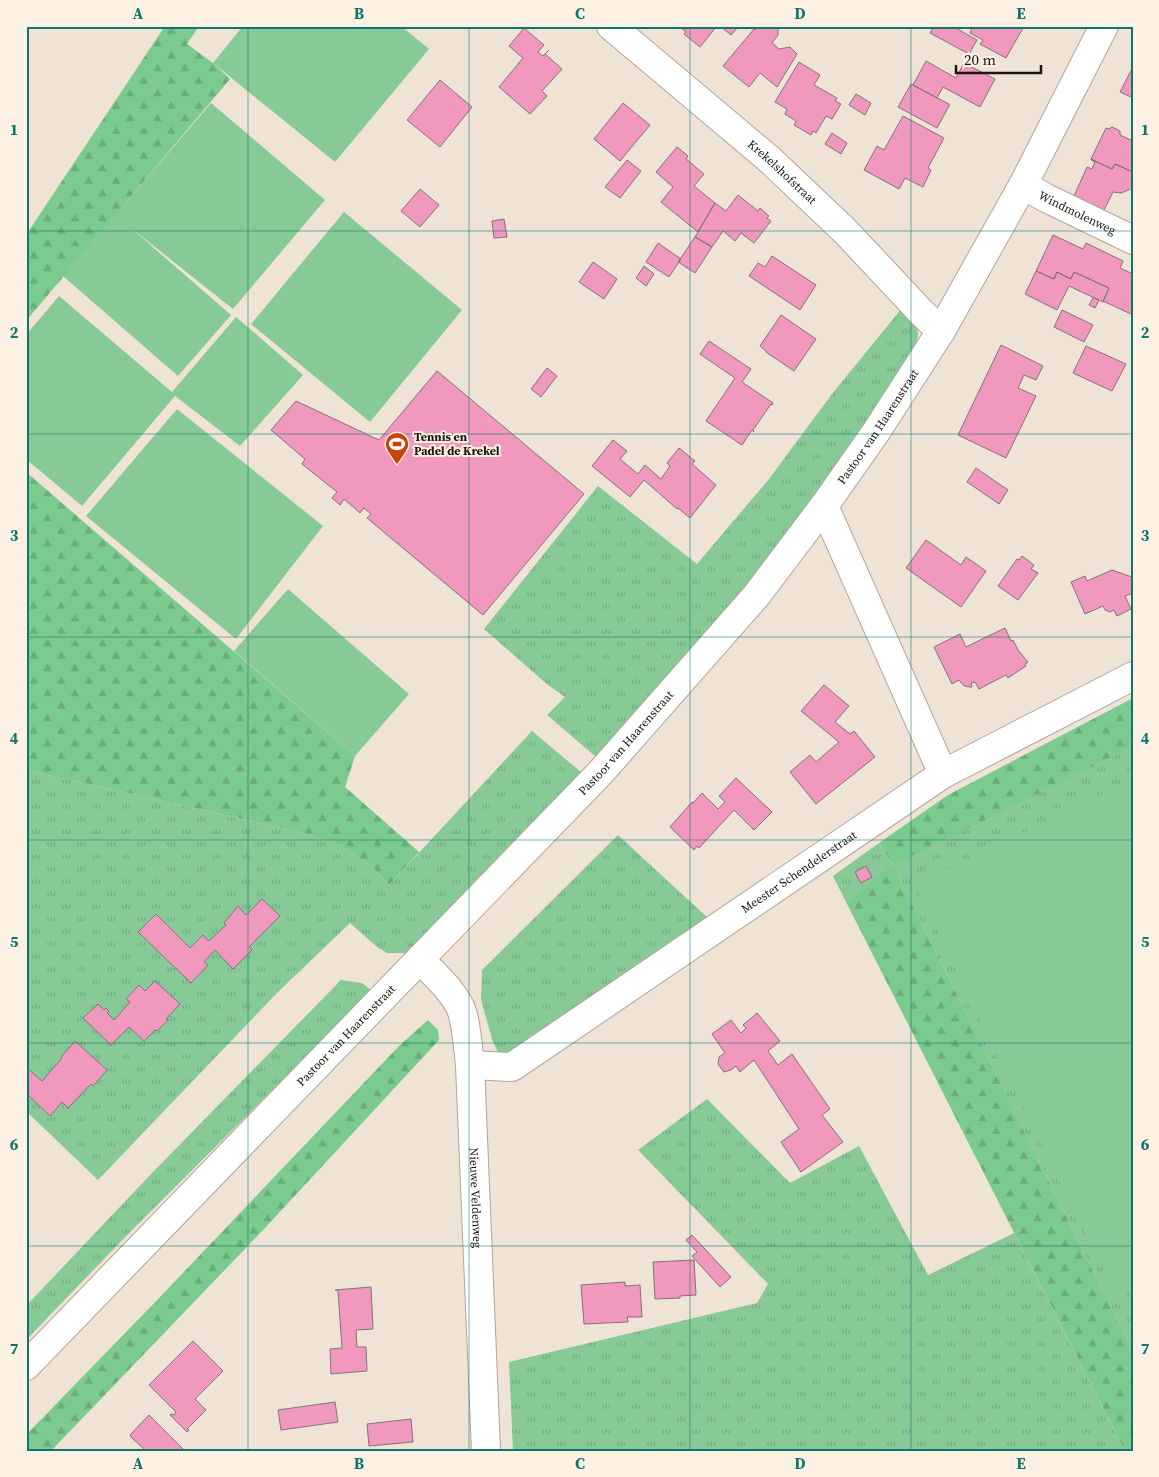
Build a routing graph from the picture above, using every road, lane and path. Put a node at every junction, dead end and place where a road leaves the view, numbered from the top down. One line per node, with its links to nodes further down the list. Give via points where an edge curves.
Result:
1 (611, 26): 5 (street, Krekelshofstraat, via 769,160 845,231)
2 (1104, 26): 3 (street, Pastoor van Haarenstraat)
3 (1023, 185): 4 (street, Windmolenweg); 5 (street, Pastoor van Haarenstraat)
4 (1133, 240)
5 (941, 330): 6 (street, Pastoor van Haarenstraat)
6 (824, 506): 8 (street); 9 (street, Pastoor van Haarenstraat, via 756,596 607,765)
7 (1133, 676): 8 (street, Meester Schendelerstraat)
8 (943, 774): 10 (street, Meester Schendelerstraat, via 512,1067)
9 (420, 960): 10 (street, Nieuwe Veldenweg, via 452,994 463,1013); 11 (street, Pastoor van Haarenstraat)
10 (470, 1066): 12 (street, Nieuwe Veldenweg)
11 (26, 1366)
12 (486, 1451)

